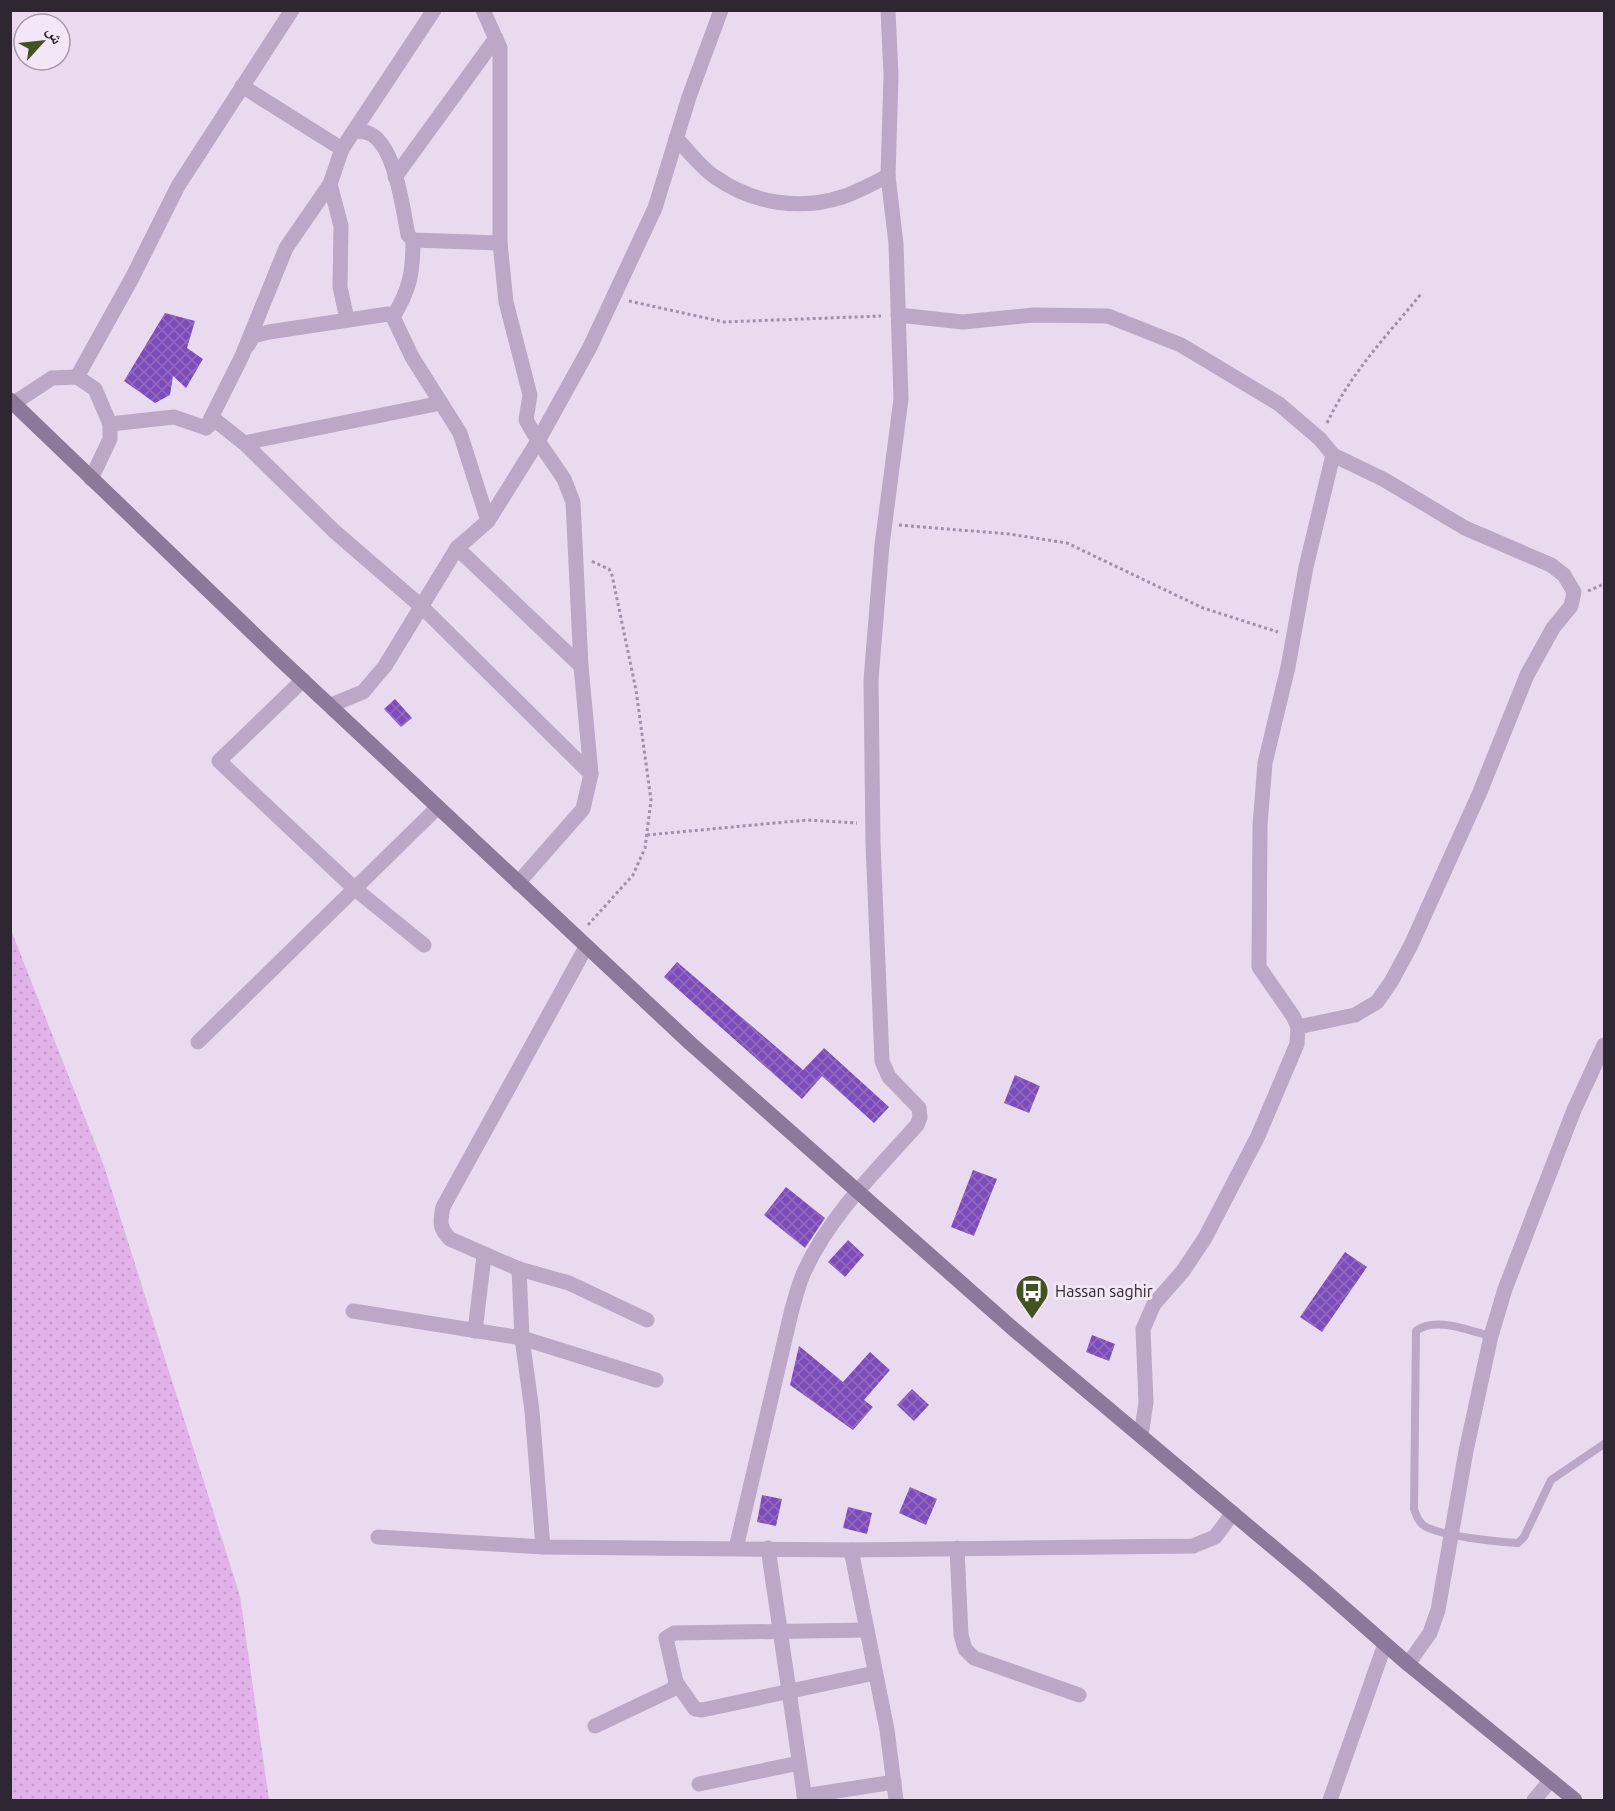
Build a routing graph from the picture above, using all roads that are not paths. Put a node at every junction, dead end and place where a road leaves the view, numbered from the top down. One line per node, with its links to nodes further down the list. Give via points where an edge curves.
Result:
1 (292, 10): 7 (street)
2 (434, 10): 8 (street)
3 (483, 10): 6 (street)
4 (721, 10): 9 (street)
5 (888, 10): 11 (street)
6 (496, 38): 12 (street); 15 (street, via 502,93)
7 (242, 86): 10 (street); 20 (street, via 178,186)
8 (354, 131): 10 (street); 12 (street, via 369,133 381,144)
9 (676, 138): 11 (street, via 713,176 729,186 789,205 843,197); 25 (street, via 654,208 590,348)
10 (342, 149): 13 (street)
11 (888, 176): 16 (street, via 896,244)
12 (395, 177): 14 (street)
13 (330, 184): 18 (street, via 341,226 339,286); 19 (street, via 286,248)
14 (412, 240): 15 (street); 17 (street, via 410,281)
15 (500, 243): 25 (street, via 506,302 530,395 526,420)
16 (898, 315): 27 (street, via 963,322 1034,315 1108,316 1181,345 1279,404); 44 (street, via 901,399 871,680 873,824 882,1061 889,1077 919,1108 920,1117)
17 (393, 317): 18 (street, via 388,314); 22 (street)
18 (347, 319): 19 (street, via 253,336)
19 (242, 357): 24 (street)
20 (77, 377): 21 (street, via 52,378); 23 (street, via 95,389)
21 (12, 402): 28 (street)
22 (441, 403): 26 (street); 29 (street, via 460,433)
23 (110, 424): 24 (street, via 174,417); 28 (street, via 110,439)
24 (206, 428): 26 (street, via 215,420)
25 (538, 441): 29 (street); 32 (street, via 564,479 573,502)
26 (244, 443): 31 (street, via 334,531)
27 (1333, 455): 41 (street, via 1265,762 1260,825 1259,968); 41 (street, via 1383,479 1465,528 1551,565 1564,575 1574,592 1571,606 1553,628 1527,675 1480,792 1411,945 1390,982 1377,1002 1355,1015)
28 (91, 479): 33 (street)
29 (488, 521): 30 (street)
30 (457, 548): 31 (street); 32 (street)
31 (422, 608): 34 (street, via 385,666 363,692); 35 (street)
32 (581, 666): 35 (street)
33 (303, 680): 34 (street); 38 (street, via 219,761)
34 (331, 705): 36 (street)
35 (591, 774): 37 (street, via 583,809)
36 (438, 807): 37 (street); 38 (street)
37 (518, 883): 39 (street)
38 (354, 889): 40 (street); 42 (street)
39 (582, 942): 44 (street); 45 (street, via 443,1207 443,1231 450,1239)
40 (424, 945)
41 (1298, 1027): 53 (street, via 1297,1044 1258,1136 1205,1238 1154,1304 1143,1329 1146,1402)
42 (198, 1042)
43 (1605, 1046): 50 (street, via 1569,1120)
44 (857, 1191): 53 (street); 59 (street, via 804,1271)
45 (484, 1256): 46 (street); 49 (street)
46 (519, 1269): 48 (street, via 569,1283); 51 (street)
47 (353, 1311): 49 (street)
48 (647, 1320)
49 (475, 1331): 51 (street)
50 (1491, 1336): 56 (street); 56 (lane, via 1434,1324 1416,1331 1414,1509 1425,1527)
51 (522, 1338): 52 (street); 58 (street)
52 (656, 1380)
53 (1141, 1436): 55 (street)
54 (1605, 1444): 56 (lane, via 1551,1480 1518,1543)
55 (1233, 1513): 61 (street, via 1215,1537 1193,1546); 65 (street)
56 (1453, 1534): 66 (street, via 1438,1610 1420,1650)
57 (378, 1536): 58 (street)
58 (543, 1546): 59 (street)
59 (736, 1548): 60 (street)
60 (768, 1548): 62 (street); 64 (street)
61 (957, 1548): 62 (street); 70 (street, via 965,1649 974,1658)
62 (850, 1550): 63 (street)
63 (867, 1630): 64 (street); 67 (street)
64 (779, 1632): 68 (street, via 674,1633 666,1638 666,1648); 69 (street)
65 (1385, 1644): 66 (street); 78 (street)
66 (1408, 1664): 73 (street)
67 (875, 1673): 69 (street); 74 (street)
68 (676, 1682): 69 (street, via 695,1709 702,1710); 71 (street, via 673,1689)
69 (787, 1692): 72 (street)
70 (1079, 1695)
71 (595, 1726)
72 (799, 1763): 75 (street); 76 (street)
73 (1551, 1780): 79 (street); 80 (street)
74 (894, 1782): 76 (street); 77 (street)
75 (699, 1784)
76 (804, 1798)
77 (896, 1800)
78 (1330, 1800)
79 (1534, 1800)
80 (1575, 1800)

